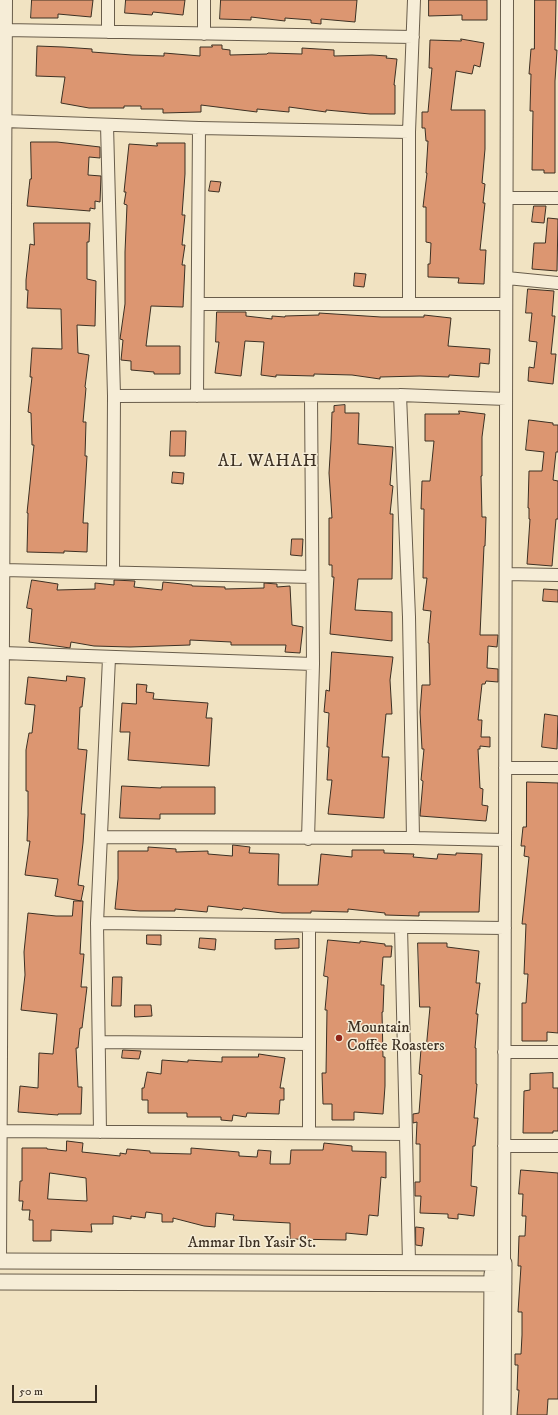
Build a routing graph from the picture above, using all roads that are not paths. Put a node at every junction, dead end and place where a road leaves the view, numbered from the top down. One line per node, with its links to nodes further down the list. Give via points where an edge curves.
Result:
1 (6, 0): 6 (street)
2 (108, 0): 7 (street)
3 (204, 0): 8 (street)
4 (414, 0): 9 (street)
5 (508, 0): 14 (street)
6 (6, 30): 7 (street); 10 (street)
7 (108, 32): 8 (street)
8 (204, 34): 9 (street)
9 (414, 38): 13 (street)
10 (5, 121): 11 (street); 16 (street)
11 (107, 125): 12 (street); 24 (street)
12 (199, 128): 13 (street); 19 (street)
13 (409, 132): 20 (street)
14 (507, 198): 15 (street); 17 (street)
15 (558, 198)
16 (2, 222): 22 (street)
17 (507, 278): 18 (street); 21 (street)
18 (558, 283)
19 (198, 304): 20 (street); 25 (street)
20 (409, 304): 21 (street)
21 (506, 304): 27 (street)
22 (2, 324): 28 (street)
23 (400, 395): 26 (street); 27 (street); 40 (street, via 409,617)
24 (114, 396): 25 (street); 29 (street)
25 (197, 396): 26 (street)
26 (310, 396): 32 (street)
27 (506, 399): 30 (street)
28 (3, 570): 29 (street); 33 (street)
29 (114, 572): 32 (street)
30 (506, 574): 31 (street); 36 (street)
31 (558, 575)
32 (312, 577): 35 (street)
33 (3, 653): 34 (street); 38 (street)
34 (109, 658): 35 (street); 39 (street)
35 (313, 664): 41 (street)
36 (505, 768): 37 (street); 42 (street)
37 (558, 768)
38 (1, 781): 43 (street)
39 (101, 837): 41 (street); 44 (street)
40 (413, 838): 41 (street); 42 (street)
41 (308, 839)
42 (505, 840): 47 (street)
43 (1, 872): 52 (street)
44 (97, 923): 45 (street); 48 (street)
45 (309, 926): 46 (street); 49 (street)
46 (401, 927): 47 (street); 55 (street)
47 (505, 928): 50 (street)
48 (98, 1042): 49 (street); 53 (street)
49 (309, 1044): 54 (street)
50 (504, 1052): 51 (street); 56 (street)
51 (558, 1052)
52 (0, 1131): 53 (street); 58 (street)
53 (100, 1132): 54 (street)
54 (309, 1134): 55 (street)
55 (406, 1134): 59 (street)
56 (504, 1146): 57 (street); 60 (street)
57 (558, 1146)
58 (0, 1261): 59 (street, Ammar Ibn Yasir St.)
59 (409, 1262): 60 (street, Ammar Ibn Yasir St.)
60 (498, 1263): 62 (street)
61 (0, 1282): 62 (street)
62 (498, 1284): 63 (street); 64 (street)
63 (491, 1415)
64 (503, 1415)

